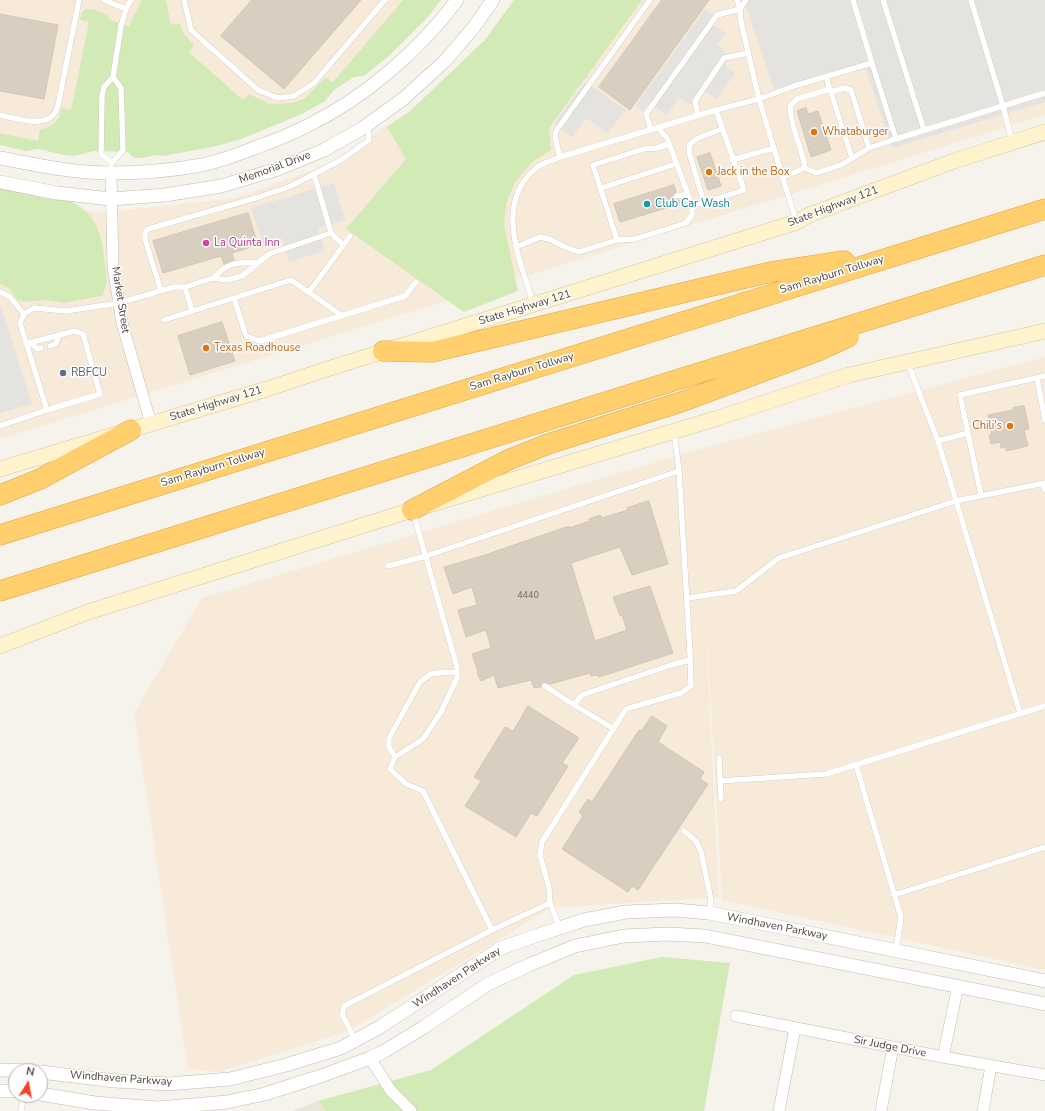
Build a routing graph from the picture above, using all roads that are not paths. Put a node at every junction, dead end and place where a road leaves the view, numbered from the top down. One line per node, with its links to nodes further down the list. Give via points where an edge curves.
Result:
1 (79, 0): 25 (lane, via 54,115 43,121 32,122)
2 (104, 0): 14 (lane)
3 (131, 0): 14 (lane)
4 (184, 0): 5 (lane, via 191,30 258,90 278,98 294,96 314,83)
5 (385, 0)
6 (456, 0): 43 (street, via 433,30 398,64 339,108 307,126 239,154 201,165 154,171)
7 (493, 0): 27 (street, Memorial Drive, via 445,61 403,99)
8 (650, 0): 38 (lane, via 556,131 555,138)
9 (737, 0): 15 (lane)
10 (746, 0): 15 (lane)
11 (853, 0): 17 (lane)
12 (883, 0): 31 (lane)
13 (971, 0): 23 (lane)
14 (126, 9): 18 (lane)
15 (740, 9): 16 (lane); 30 (lane, via 717,15 646,114)
16 (748, 53): 22 (lane); 26 (lane, via 724,58 695,101)
17 (872, 63): 19 (lane); 33 (lane)
18 (114, 77): 43 (lane, via 121,88 123,150); 43 (lane, via 104,87 102,96 101,154)
19 (826, 77): 20 (lane); 22 (lane)
20 (830, 90): 37 (lane, via 851,90); 40 (lane); 44 (lane, via 797,99 790,106 790,115)
21 (1045, 94): 23 (lane)
22 (759, 99): 24 (lane); 36 (lane)
23 (1002, 106): 31 (lane); 34 (lane)
24 (716, 110): 26 (lane); 29 (lane)
25 (0, 115)
26 (698, 115): 28 (lane)
27 (367, 124): 45 (lane, via 369,140 341,160); 51 (street, Memorial Drive, via 324,150 285,166 221,186 165,195)
28 (658, 128): 30 (lane); 35 (lane)
29 (722, 129): 41 (lane); 52 (lane, via 698,138 690,144 689,152)
30 (651, 130): 38 (lane)
31 (924, 130): 33 (lane)
32 (1045, 132): 34 (main road, State Highway 121)
33 (896, 139): 37 (lane)
34 (1012, 143): 57 (main road, State Highway 121, via 954,161 809,215)
35 (669, 144): 42 (lane); 48 (lane, via 593,165)
36 (774, 148): 41 (lane); 46 (lane)
37 (869, 148): 40 (lane)
38 (560, 157): 62 (lane, via 536,168 523,183 515,198 512,220)
39 (0, 158): 43 (street, via 53,168)
40 (852, 158): 44 (lane, via 841,165 816,173)
41 (732, 160): 52 (lane, via 744,190)
42 (676, 164): 48 (lane); 49 (lane)
43 (111, 168): 51 (street, Market Street)
44 (805, 168): 46 (lane)
45 (314, 174): 58 (lane); 69 (lane, via 291,186 259,197 148,229 145,239)
46 (784, 178): 57 (lane)
47 (0, 182): 51 (street, Memorial Drive, via 57,193)
48 (600, 188): 56 (lane)
49 (687, 194): 50 (lane); 53 (lane)
50 (677, 196)
51 (111, 199): 74 (street, Market Street, via 114,266)
52 (704, 203): 53 (lane)
53 (692, 205): 60 (lane, via 692,215 686,223 635,239)
54 (1045, 209): 63 (highway, Sam Rayburn Tollway)
55 (617, 214): 56 (lane)
56 (610, 216): 60 (lane)
57 (797, 222): 75 (main road, State Highway 121)
58 (331, 233): 61 (lane); 64 (lane, via 269,254)
59 (350, 236): 61 (lane)
60 (617, 240): 62 (lane, via 579,252 540,238)
61 (343, 245): 71 (lane)
62 (516, 248): 75 (lane)
63 (907, 252): 85 (highway, via 771,272 432,352); 105 (highway, Sam Rayburn Tollway)
64 (258, 263): 66 (lane, via 239,262 223,268); 66 (lane, via 242,276 227,280)
65 (1045, 265): 73 (highway)
66 (213, 278): 68 (lane)
67 (416, 282): 78 (lane, via 406,296)
68 (185, 287): 69 (lane); 76 (lane)
69 (161, 291): 74 (lane)
70 (0, 292): 77 (lane, via 10,297)
71 (309, 292): 72 (lane, via 292,280); 78 (lane)
72 (234, 298): 76 (lane); 78 (lane, via 246,336 260,341)
73 (933, 300): 104 (highway, via 818,351 681,402 514,457); 108 (highway)
74 (119, 303): 77 (lane, via 66,311 34,308); 91 (street, Market Street, via 122,323)
75 (533, 305): 85 (main road, State Highway 121)
76 (192, 311): 79 (lane)
77 (24, 314): 82 (lane, via 20,323)
78 (341, 316)
79 (164, 320)
80 (1045, 332): 86 (main road)
81 (59, 335): 82 (lane); 83 (lane, via 56,344); 89 (lane, via 74,331 83,334 100,394)
82 (28, 344): 84 (lane); 89 (lane)
83 (50, 346)
84 (41, 348)
85 (383, 351): 91 (main road, State Highway 121)
86 (907, 361): 94 (main road, via 849,375); 96 (lane)
87 (1045, 376): 88 (lane)
88 (1036, 378): 90 (lane); 95 (lane, via 960,395)
89 (47, 410): 92 (lane)
90 (1045, 420)
91 (150, 424): 93 (main road, State Highway 121)
92 (0, 426)
93 (131, 430): 97 (main road, State Highway 121); 101 (highway, via 40,479)
94 (674, 431): 98 (lane); 104 (main road)
95 (968, 433): 96 (lane); 102 (lane)
96 (938, 441): 103 (lane)
97 (0, 469)
98 (679, 471): 106 (lane); 109 (lane)
99 (1044, 484): 100 (lane); 102 (lane)
100 (1045, 490)
101 (0, 495)
102 (981, 495): 103 (lane)
103 (956, 501): 109 (lane, via 779,558 736,591); 116 (lane)
104 (412, 510): 106 (lane); 110 (main road, via 88,612)
105 (0, 534)
106 (426, 556): 107 (lane); 112 (lane)
107 (388, 566)
108 (0, 591)
109 (687, 598): 111 (lane)
110 (0, 646)
111 (690, 660): 114 (lane, via 582,696); 117 (lane, via 691,686 681,693 626,710)
112 (457, 673): 118 (lane, via 441,712 424,739); 118 (lane, via 431,674 420,682 389,738 389,747)
113 (546, 686): 114 (lane)
114 (574, 705): 117 (lane)
115 (1045, 706): 116 (lane)
116 (1020, 713): 120 (lane)
117 (614, 729): 126 (lane, via 542,842 540,855 549,888)
118 (395, 757): 129 (lane, via 390,769 406,784 423,791)
119 (719, 758): 121 (lane)
120 (856, 766): 121 (lane, via 826,774); 125 (lane)
121 (720, 781): 122 (lane)
122 (722, 799)
123 (684, 830): 127 (lane, via 696,841 701,852 711,900)
124 (1045, 847): 125 (lane)
125 (894, 895): 131 (lane, via 900,917)
126 (550, 903): 128 (lane); 129 (lane)
127 (709, 914): 128 (street, Windhaven Parkway, via 675,910 626,912 584,920); 130 (street); 131 (street, Windhaven Parkway)
128 (560, 928): 137 (street, Windhaven Parkway, via 501,948 380,1027)
129 (492, 930): 137 (lane, via 344,1006 342,1014)
130 (705, 936): 133 (street, Windhaven Parkway); 140 (street, Windhaven Parkway, via 624,936 575,946 488,984 424,1027)
131 (896, 950): 132 (street, Windhaven Parkway)
132 (1045, 981)
133 (958, 986): 134 (street, Windhaven Parkway); 139 (street)
134 (1045, 1004)
135 (736, 1016): 136 (street, Sir Judge Drive)
136 (795, 1028): 138 (street, Sir Judge Drive); 146 (street)
137 (355, 1040): 140 (street); 142 (street, Windhaven Parkway, via 341,1048 230,1079 168,1084)
138 (893, 1047): 139 (street, Sir Judge Drive); 147 (street)
139 (943, 1057): 141 (street, Sir Judge Drive)
140 (370, 1058): 144 (street, Windhaven Parkway, via 272,1092 227,1104 158,1108); 145 (street, via 391,1091)
141 (991, 1066): 143 (street, Sir Judge Drive); 148 (street)
142 (48, 1073)
143 (1045, 1075)
144 (48, 1095)
145 (410, 1111)
146 (779, 1111)
147 (881, 1111)
148 (983, 1111)

